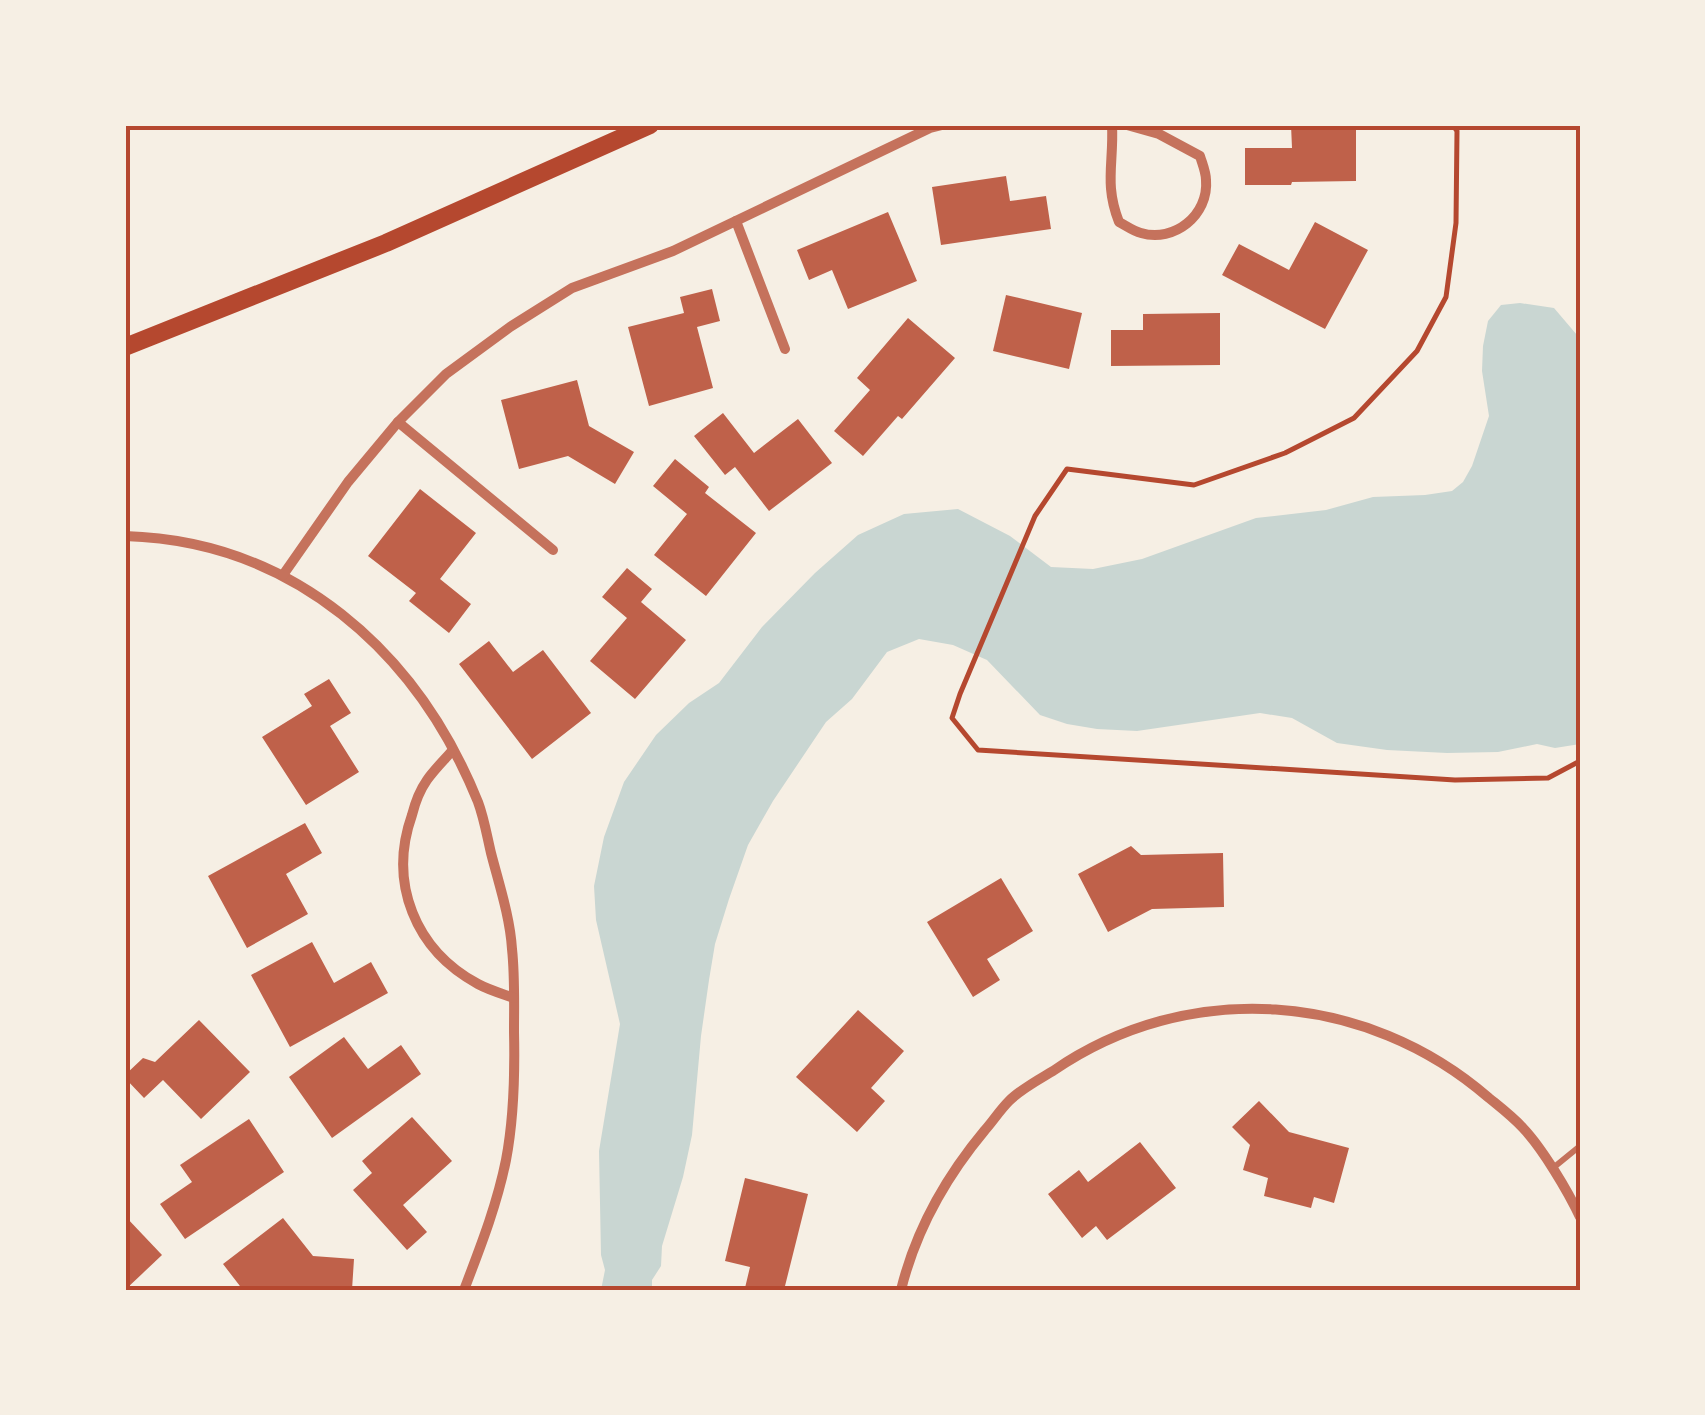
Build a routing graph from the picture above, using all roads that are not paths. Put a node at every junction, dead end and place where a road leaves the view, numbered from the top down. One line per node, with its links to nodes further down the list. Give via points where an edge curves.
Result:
1 (650, 125): 6 (main road, via 386,243)
2 (942, 125): 5 (street)
3 (1112, 125): 4 (street, via 1108,175 1118,222 1141,234 1186,227 1202,204 1200,156)
4 (1127, 125)
5 (736, 221): 7 (street); 8 (street, via 572,288 446,374)
6 (125, 346)
7 (784, 349)
8 (398, 422): 10 (street); 11 (street)
9 (125, 536): 11 (street, via 208,547)
10 (553, 550)
11 (284, 575): 12 (street, via 346,616 387,654 419,692)
12 (452, 751): 13 (street, via 478,804 500,884); 13 (street, via 415,805 404,838 402,879 436,954 478,984)
13 (514, 998): 17 (street, via 506,1161)
14 (1580, 1146): 15 (lane)
15 (1552, 1169): 16 (street); 18 (street, via 1524,1128 1475,1086 1394,1037 1305,1012 1205,1011 1095,1045 1010,1100 947,1179 918,1235)
16 (1580, 1217)
17 (464, 1290)
18 (901, 1290)

